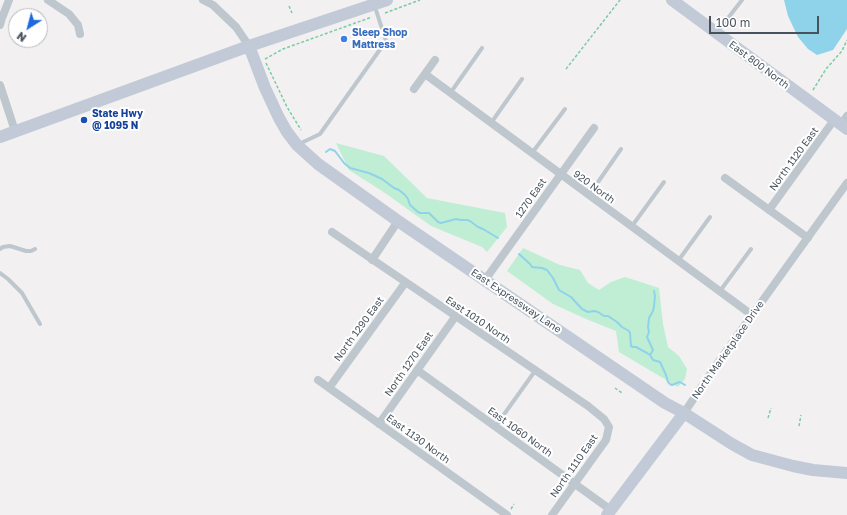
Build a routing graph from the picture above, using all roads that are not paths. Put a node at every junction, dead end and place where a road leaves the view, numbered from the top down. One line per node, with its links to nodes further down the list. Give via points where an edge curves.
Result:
1 (9, 0): 8 (street)
2 (48, 0): 10 (street, via 69,14 78,25)
3 (203, 0): 11 (street, via 236,27)
4 (387, 0): 7 (street)
5 (672, 0): 9 (street, East 800 North)
6 (742, 0): 9 (lane)
7 (374, 4): 11 (street); 25 (lane, via 386,40 320,134)
8 (0, 25)
9 (717, 33): 20 (street, East 800 North)
10 (80, 34)
11 (249, 46): 23 (street); 25 (street, East Expressway Lane, via 273,107)
12 (482, 48): 18 (lane)
13 (435, 60): 14 (street)
14 (425, 74): 17 (street); 18 (street, 920 North)
15 (522, 79): 21 (lane)
16 (0, 86): 23 (street)
17 (414, 88)
18 (451, 92): 21 (street, 920 North)
19 (565, 109): 27 (lane)
20 (842, 122): 33 (street, North 1120 East)
21 (491, 123): 27 (street, 920 North)
22 (594, 128): 28 (street, 1270 East)
23 (15, 132): 24 (street)
24 (0, 138)
25 (297, 145): 35 (street, East Expressway Lane, via 318,164)
26 (621, 150): 32 (lane)
27 (532, 153): 28 (street, 920 North)
28 (560, 174): 32 (street, 920 North); 45 (street, 1270 East)
29 (725, 178): 33 (street)
30 (664, 182): 36 (lane)
31 (847, 183): 38 (street, North Marketplace Drive)
32 (589, 195): 36 (street, 920 North)
33 (769, 210): 38 (street)
34 (710, 217): 43 (lane)
35 (398, 221): 42 (street); 45 (street, East Expressway Lane)
36 (632, 227): 43 (street, 920 North)
37 (332, 232): 42 (street, East 1010 North)
38 (808, 238): 48 (street, North Marketplace Drive)
39 (35, 249): 41 (lane, via 32,252 10,246)
40 (751, 249): 47 (lane)
41 (0, 250)
42 (372, 260): 46 (street, East 1010 North)
43 (678, 261): 47 (street, 920 North)
44 (0, 273): 50 (lane, via 22,293)
45 (485, 280): 55 (street, East Expressway Lane, via 665,403)
46 (405, 282): 49 (street, East 1010 North); 54 (street, North 1290 East)
47 (720, 291): 48 (street, 920 North)
48 (752, 315): 55 (street, North Marketplace Drive)
49 (455, 317): 51 (street, North 1270 East); 52 (street, East 1010 North)
50 (40, 324)
51 (417, 370): 56 (street, North 1270 East); 57 (street, East 1060 North)
52 (535, 371): 57 (lane); 58 (street, East 1010 North, via 600,415)
53 (318, 380): 54 (street, East 1130 North)
54 (329, 388): 56 (street, East 1130 North)
55 (684, 413): 59 (street, East Expressway Lane, via 752,455 813,470); 61 (street, North Marketplace Drive)
56 (379, 424): 62 (street, East 1130 North)
57 (495, 427): 60 (street, East 1060 North)
58 (609, 427): 60 (street, North 1110 East, via 606,440)
59 (847, 473)
60 (574, 483): 61 (street, East 1060 North); 63 (street, North 1110 East)
61 (609, 512)
62 (507, 515)
63 (552, 515)

